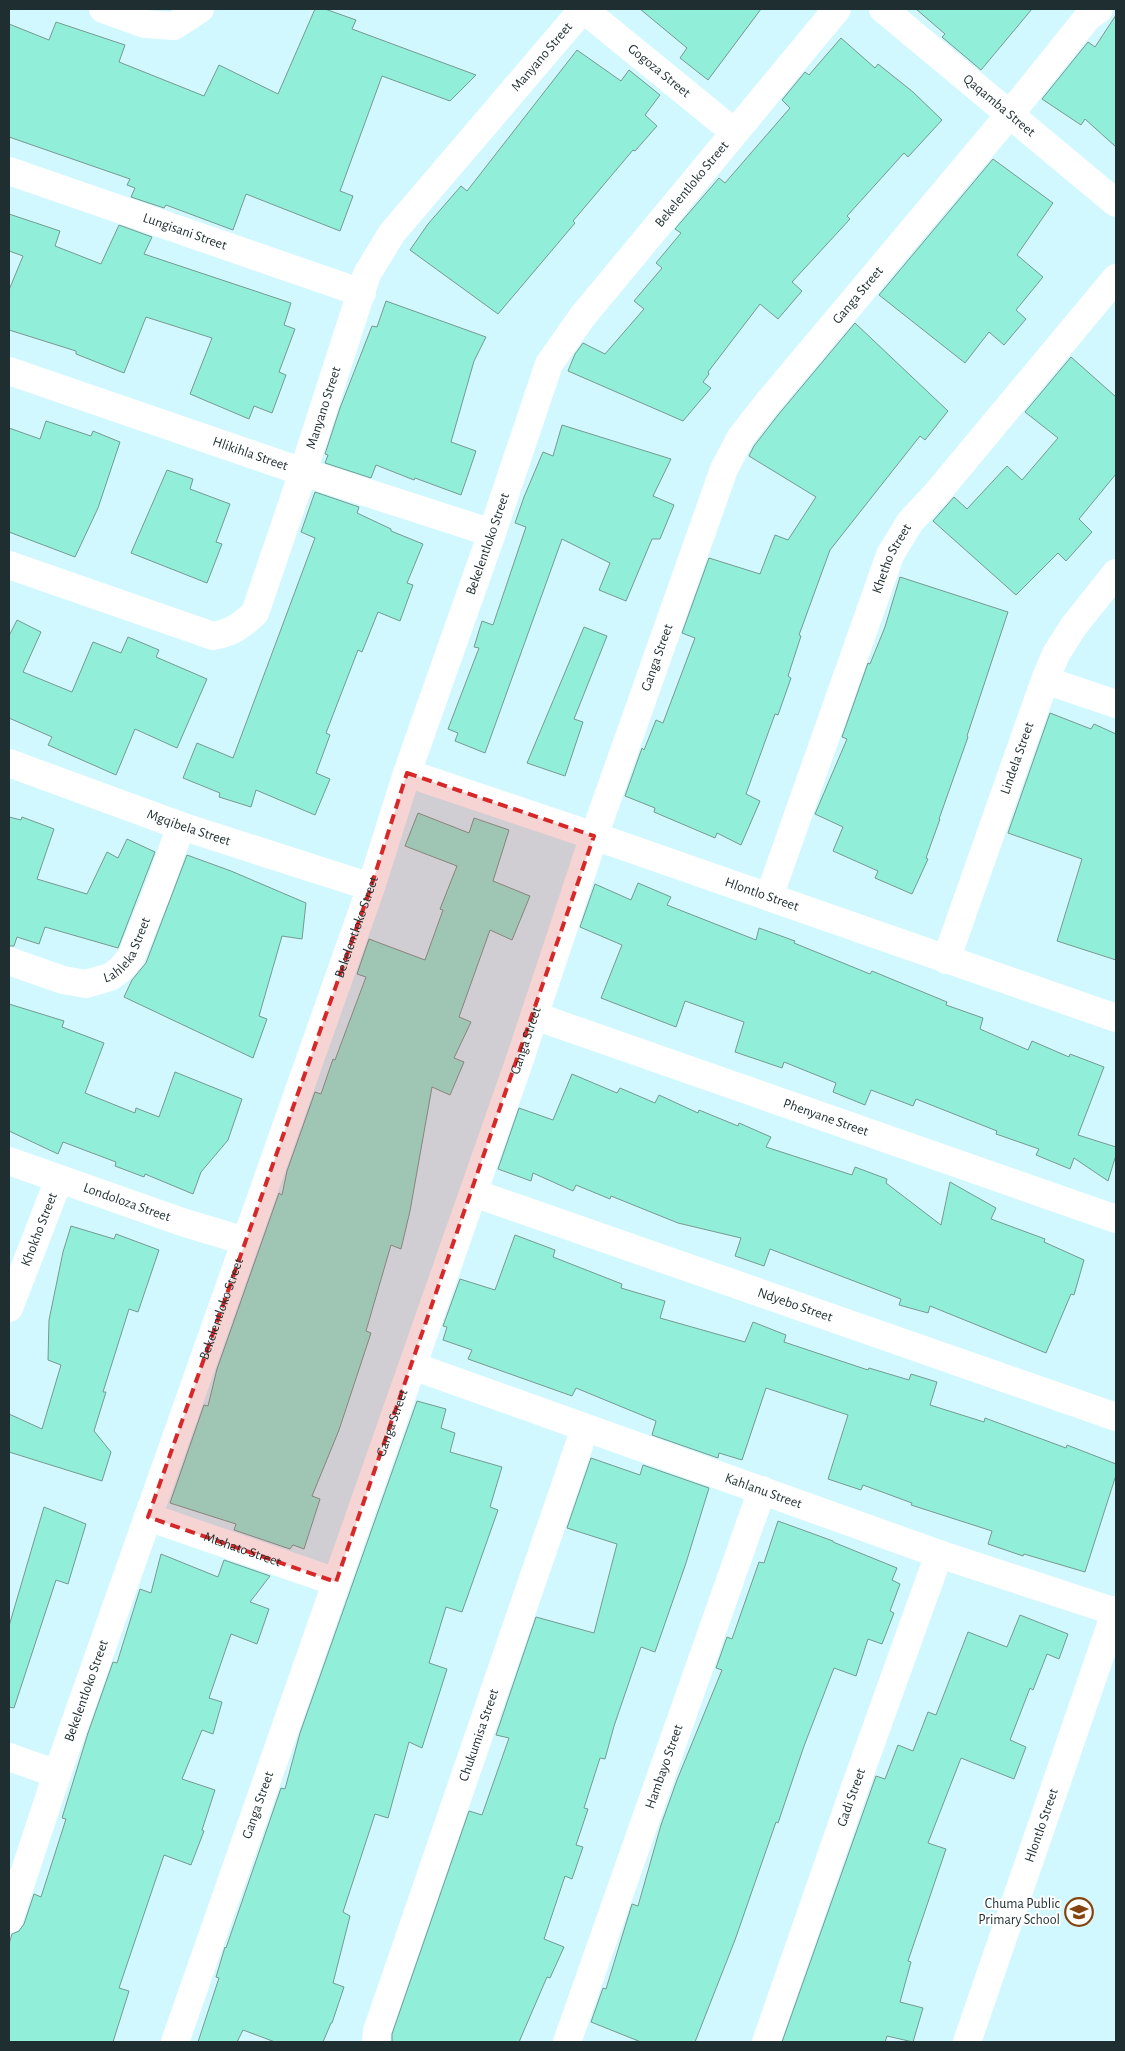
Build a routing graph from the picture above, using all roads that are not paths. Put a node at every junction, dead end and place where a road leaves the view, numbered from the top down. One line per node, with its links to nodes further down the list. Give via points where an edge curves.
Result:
1 (102, 9): 2 (street, via 145,24 174,26)
2 (200, 9)
3 (583, 9): 8 (street, Gogoza Street); 12 (street, Manyano Street, via 392,233 367,274)
4 (837, 9): 8 (street, Bekelentloko Street)
5 (883, 9): 7 (street, Qaqamba Street)
6 (1099, 9): 7 (street, Ganga Street, via 1088,18)
7 (1010, 114): 10 (street, Qaqamba Street); 23 (street, Ganga Street, via 740,437 724,469)
8 (734, 132): 15 (street, Bekelentloko Street, via 582,317 549,364)
9 (9, 171): 12 (street, Lungisani Street)
10 (1116, 203)
11 (1116, 278): 25 (street, Khetho Street, via 910,522 890,555)
12 (362, 293): 14 (street, Manyano Street)
13 (9, 371): 14 (street, Hlikihla Street)
14 (303, 472): 15 (street, Hlikihla Street); 16 (street, Manyano Street, via 255,613 239,628 226,634 213,636)
15 (492, 533): 21 (street, Bekelentloko Street)
16 (9, 565)
17 (1116, 573): 18 (street, Lindela Street, via 1072,627)
18 (1045, 680): 19 (street); 26 (street, Lindela Street)
19 (1116, 704)
20 (9, 763): 22 (street, Mgqibela Street)
21 (407, 774): 23 (street, Hlontlo Street); 24 (street, Bekelentloko Street)
22 (181, 826): 24 (street, Mgqibela Street); 27 (street, Lahleka Street, via 131,957 121,969 110,977 86,984 63,980)
23 (594, 836): 25 (street, Hlontlo Street); 28 (street, Ganga Street)
24 (371, 887): 34 (street, Bekelentloko Street)
25 (769, 897): 26 (street, Hlontlo Street)
26 (946, 960): 29 (street, Hlontlo Street)
27 (9, 961)
28 (535, 1016): 32 (street, Ganga Street); 33 (street, Phenyane Street)
29 (1116, 1018)
30 (9, 1161): 31 (street, Londoloza Street)
31 (59, 1180): 34 (street, Londoloza Street); 35 (street, Khokho Street)
32 (474, 1193): 36 (street, Ganga Street); 37 (street, Ndyebo Street)
33 (1116, 1219)
34 (245, 1242): 40 (street, Bekelentloko Street)
35 (9, 1308)
36 (413, 1366): 38 (street, Kahlanu Street); 42 (street, Ganga Street)
37 (1116, 1417)
38 (585, 1428): 39 (street, Kahlanu Street); 48 (street, Chukumisa Street, via 377,2030)
39 (762, 1490): 41 (street, Kahlanu Street); 49 (street, Hambayo Street)
40 (148, 1517): 42 (street, Mtshato Street); 45 (street, Bekelentloko Street)
41 (939, 1554): 43 (street, Kahlanu Street); 50 (street, Gadi Street)
42 (336, 1582): 47 (street, Ganga Street)
43 (1116, 1611): 51 (street, Hlontlo Street)
44 (9, 1757): 45 (street)
45 (57, 1774): 46 (street, Bekelentloko Street)
46 (9, 1919)
47 (175, 2042)
48 (376, 2042)
49 (567, 2042)
50 (766, 2042)
51 (967, 2042)

